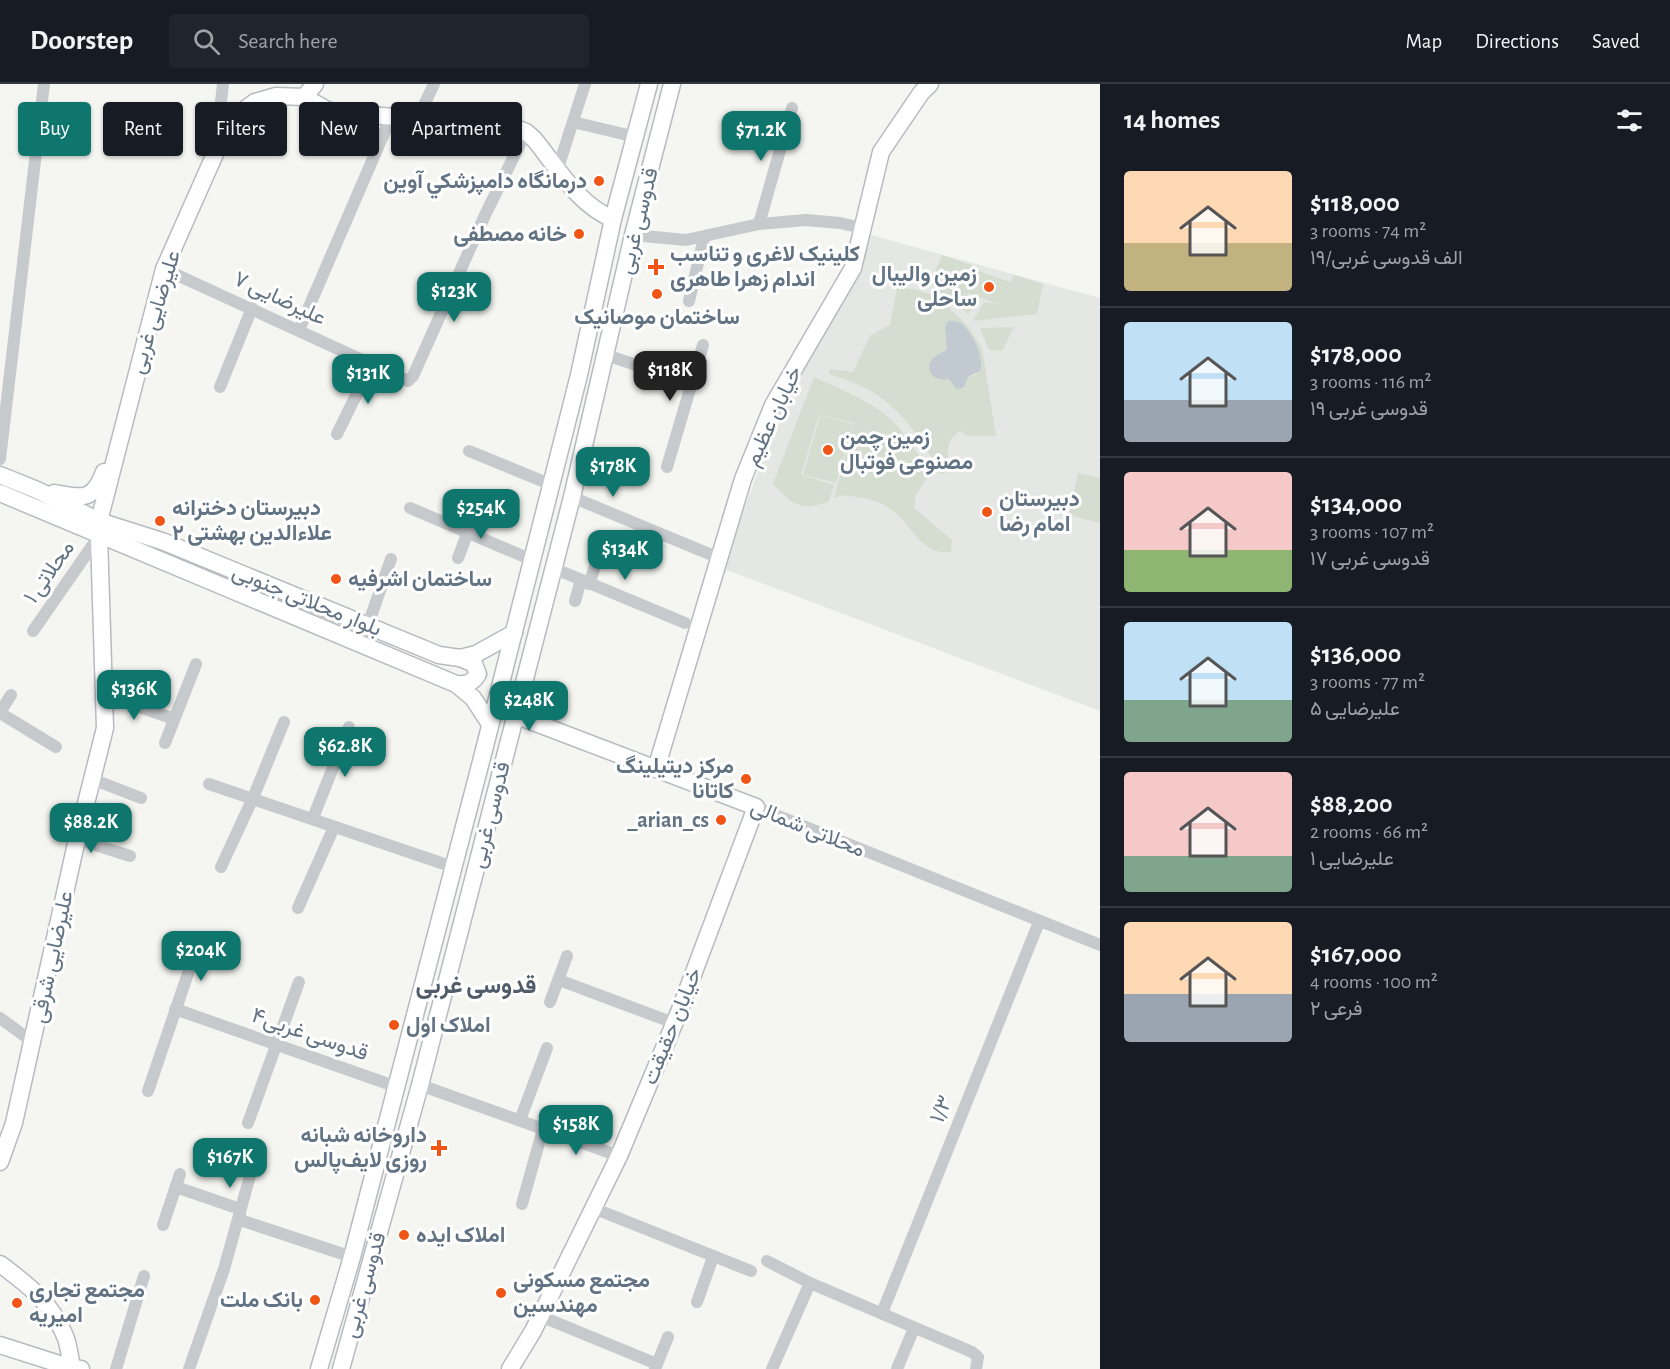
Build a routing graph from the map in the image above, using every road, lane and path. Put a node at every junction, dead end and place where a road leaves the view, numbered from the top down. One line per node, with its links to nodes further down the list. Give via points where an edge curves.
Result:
1 (44, 84): 37 (street)
2 (223, 84): 9 (street)
3 (434, 84): 11 (street)
4 (585, 84): 14 (street)
5 (649, 84): 17 (street, قدوسی غربی)
6 (672, 84): 23 (street, قدوسی غربی)
7 (930, 84): 22 (street, خیابان عظیم, via 881,152)
8 (309, 90): 10 (street, علیرضایی غربی); 13 (street, via 331,112)
9 (221, 102)
10 (255, 102)
11 (426, 102)
12 (792, 108): 21 (street)
13 (391, 117): 28 (street)
14 (573, 122): 17 (street); 19 (street)
15 (522, 130): 16 (street)
16 (526, 132): 19 (street); 31 (street, ۷ علیرضایی, via 411,379)
17 (636, 137): 20 (street, قدوسی غربی)
18 (213, 156): 25 (street, علیرضایی غربی)
19 (558, 168): 20 (street, via 583,201)
20 (613, 219): 40 (street, قدوسی غربی)
21 (759, 224): 22 (street, via 806,220); 24 (street)
22 (862, 228): 50 (street, خیابان عظیم, via 853,268 773,405 743,479)
23 (633, 235): 24 (street); 30 (street, قدوسی غربی)
24 (704, 238): 26 (street)
25 (164, 268): 27 (street, ۷ علیرضایی); 34 (street, علیرضایی غربی)
26 (689, 301)
27 (252, 308): 28 (street, ۷ علیرضایی); 33 (street)
28 (298, 330): 31 (street, ۷ علیرضایی)
29 (703, 345): 32 (street)
30 (606, 355): 32 (street); 43 (street, قدوسی غربی)
31 (372, 363): 35 (street)
32 (692, 383): 38 (street)
33 (220, 387)
34 (122, 430): 41 (street, علیرضایی غربی, via 95,492 80,497); 46 (street, علیرضایی غربی)
35 (337, 434)
36 (469, 451): 40 (street)
37 (0, 459)
38 (667, 467)
39 (0, 475): 41 (street, بلوار محلاتی جنوبی)
40 (552, 485): 52 (street, قدوسی غربی)
41 (37, 490): 46 (street, بلوار محلاتی جنوبی)
42 (0, 493): 46 (street, بلوار محلاتی جنوبی)
43 (572, 497): 50 (street); 53 (street, قدوسی غربی)
44 (410, 508): 47 (street)
45 (476, 511): 47 (street)
46 (99, 528): 57 (street, بلوار محلاتی جنوبی, via 162,541); 58 (street, ۱ محلاتی); 62 (street, بلوار محلاتی جنوبی, via 155,557); 63 (street, علیرضایی شرقی)
47 (468, 533): 49 (street); 52 (street)
48 (599, 555): 54 (street)
49 (458, 558)
50 (720, 558): 73 (street, خیابان عظیم)
51 (391, 560): 57 (street)
52 (532, 560): 59 (street, قدوسی غربی)
53 (553, 568): 54 (street); 66 (street, قدوسی غربی)
54 (585, 582): 55 (street); 56 (street)
55 (574, 601)
56 (685, 622)
57 (368, 625): 60 (street, بلوار محلاتی جنوبی, via 440,655)
58 (33, 631)
59 (513, 633): 60 (street, via 476,654); 69 (street, قدوسی غربی)
60 (460, 658): 62 (street, via 474,664 478,674 468,684)
61 (196, 664): 67 (street)
62 (456, 684): 69 (street, بلوار محلاتی جنوبی, via 473,698)
63 (103, 694): 67 (street); 74 (street, علیرضایی شرقی, via 105,728)
64 (11, 695): 65 (street)
65 (0, 712): 72 (street)
66 (515, 715): 73 (street, محلاتی شمالی); 91 (street, قدوسی غربی)
67 (174, 719): 71 (street)
68 (284, 722): 77 (street)
69 (490, 724): 84 (street, قدوسی غربی)
70 (349, 727): 79 (street)
71 (165, 743)
72 (56, 747)
73 (656, 769): 78 (street, محلاتی شمالی)
74 (92, 779): 76 (street); 81 (street, علیرضایی شرقی)
75 (209, 784): 77 (street)
76 (141, 798)
77 (253, 798): 79 (street); 83 (street)
78 (756, 807): 86 (street, محلاتی شمالی); 97 (street, خیابان حقیقت)
79 (313, 819): 80 (street)
80 (334, 827): 84 (street); 85 (street)
81 (77, 839): 82 (street); 98 (street, علیرضایی شرقی)
82 (130, 856)
83 (221, 867)
84 (453, 867): 90 (street, قدوسی غربی)
85 (298, 908)
86 (1039, 922): 88 (street, محلاتی شمالی); 126 (street, ۱/۳)
87 (198, 944): 95 (street)
88 (1100, 945)
89 (567, 956): 92 (street)
90 (427, 971): 91 (street); 102 (street, قدوسی غربی)
91 (448, 977): 101 (street, قدوسی غربی)
92 (559, 980): 94 (street); 97 (street)
93 (299, 982): 99 (street)
94 (550, 1002)
95 (175, 1009): 99 (street, قدوسی غربی۴); 103 (street)
96 (0, 1018): 98 (street)
97 (674, 1023): 107 (street, خیابان حقیقت)
98 (33, 1042): 108 (street, علیرضایی شرقی, via 14,1123)
99 (277, 1045): 102 (street, قدوسی غربی۴); 105 (street)
100 (546, 1048): 104 (street)
101 (420, 1085): 104 (street); 117 (street, قدوسی غربی)
102 (397, 1088): 116 (street, قدوسی غربی)
103 (148, 1091)
104 (519, 1120): 106 (street)
105 (248, 1123)
106 (543, 1129): 107 (street); 112 (street)
107 (619, 1156): 113 (street, خیابان حقیقت)
108 (0, 1162)
109 (180, 1174): 111 (street)
110 (250, 1176): 114 (street)
111 (176, 1187): 114 (street); 115 (street)
112 (522, 1204)
113 (593, 1208): 119 (street); 127 (street, خیابان حقیقت)
114 (240, 1209): 118 (street, via 240,1220); 136 (street)
115 (163, 1225)
116 (360, 1227): 117 (street); 118 (street, قدوسی غربی)
117 (379, 1232): 138 (street, قدوسی غربی)
118 (352, 1257): 137 (street, قدوسی غربی)
119 (713, 1257): 122 (street); 125 (street)
120 (767, 1261): 124 (street)
121 (0, 1264): 134 (street, via 29,1285 51,1308)
122 (751, 1271)
123 (144, 1276): 135 (street)
124 (810, 1283): 126 (street); 140 (street)
125 (697, 1302)
126 (882, 1313): 128 (street)
127 (540, 1316): 133 (street); 139 (street, خیابان حقیقت)
128 (914, 1328): 141 (street); 142 (street, via 972,1352 978,1356)
129 (668, 1337): 133 (street)
130 (0, 1345): 132 (street)
131 (0, 1352): 132 (street)
132 (22, 1353): 134 (street)
133 (656, 1367)
134 (77, 1368)
135 (116, 1369)
136 (189, 1369)
137 (319, 1369)
138 (341, 1369)
139 (510, 1369)
140 (772, 1369)
141 (897, 1369)
142 (976, 1369)

